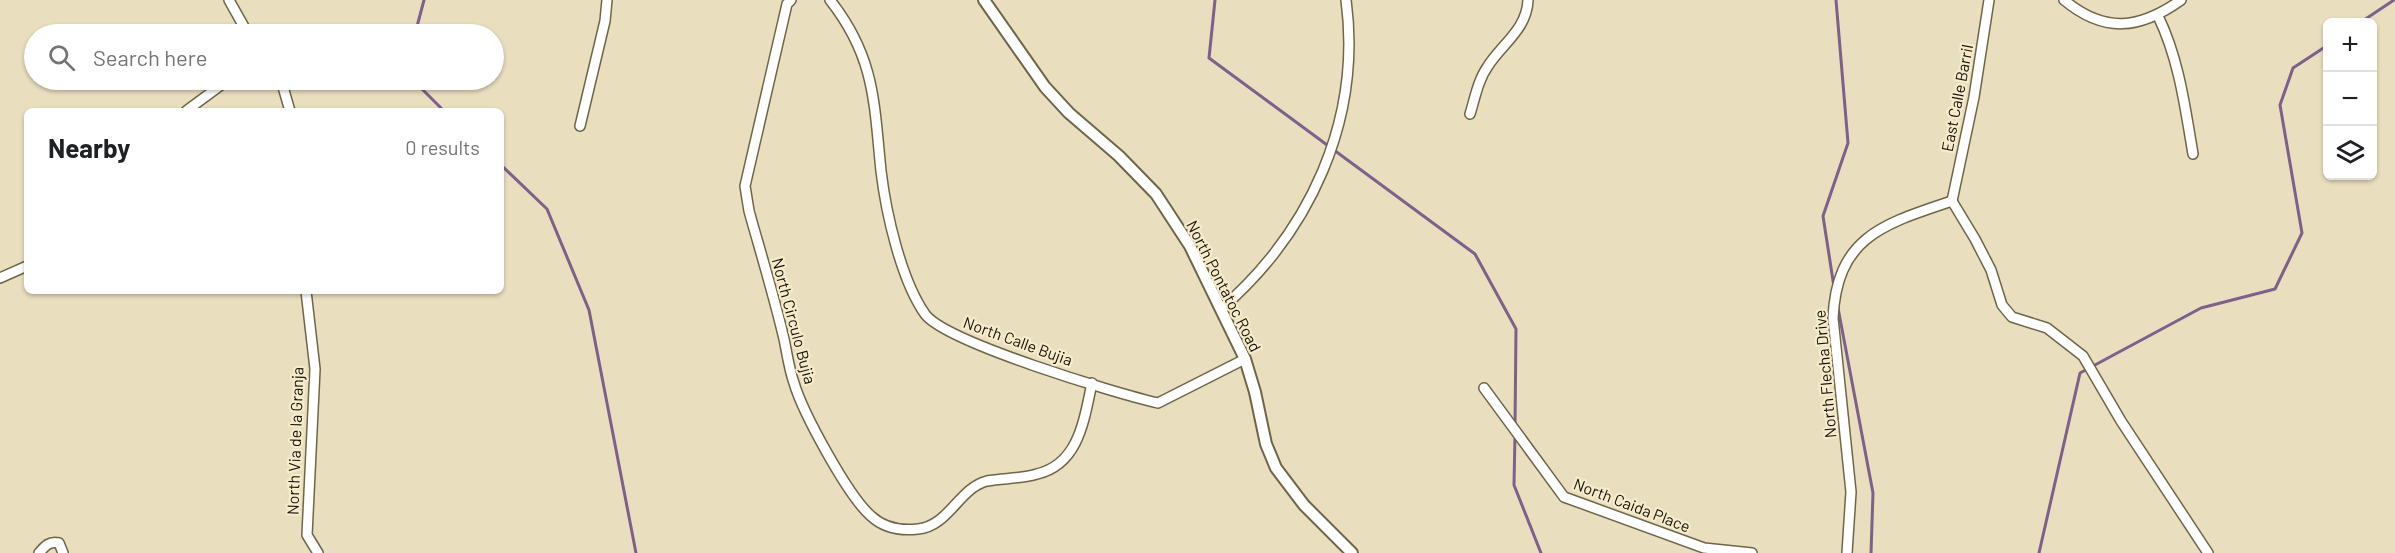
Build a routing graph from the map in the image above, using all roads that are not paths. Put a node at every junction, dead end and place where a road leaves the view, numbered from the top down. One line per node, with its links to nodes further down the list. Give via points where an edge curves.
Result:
1 (229, 0): 12 (street)
2 (607, 0): 18 (street, via 606,21)
3 (791, 0): 26 (street, North Circulo Bujia, via 745,186 794,383 818,434 858,502 872,518 892,529 919,529 946,515 980,483 1037,474 1058,465 1072,451 1081,431)
4 (830, 0): 26 (street, North Calle Bujia, via 858,42 869,69 880,136 881,172 892,226 912,290 926,315 946,331 980,346)
5 (984, 0): 24 (street, North Pontatoc Road, via 1045,87 1156,194 1190,246)
6 (1346, 0): 24 (street, via 1347,63 1341,120 1332,152 1308,203 1276,250 1252,282)
7 (1528, 0): 17 (street, via 1515,35 1486,68)
8 (1989, 0): 20 (street, East Calle Barril)
9 (2064, 0): 11 (street, via 2093,20 2124,24)
10 (2181, 0): 11 (street)
11 (2158, 16): 19 (street, via 2178,70)
12 (242, 24)
13 (214, 90): 15 (street)
14 (284, 90): 16 (street)
15 (190, 108)
16 (289, 108)
17 (1470, 114)
18 (580, 126)
19 (2193, 154)
20 (1952, 201): 33 (street, North Flecha Drive, via 1888,223 1865,240 1848,262 1834,291 1833,318 1851,492); 34 (street, via 1990,270 2002,305 2012,317 2047,328 2083,356)
21 (24, 267): 22 (street)
22 (0, 279)
23 (306, 294): 30 (street, North Via de la Granja, via 315,369 307,535)
24 (1221, 309): 25 (street, North Pontatoc Road)
25 (1245, 358): 26 (street, North Calle Bujia, via 1158,404); 31 (street, North Pontatoc Road, via 1266,444 1276,468 1304,505)
26 (1092, 384)
27 (1484, 388): 32 (street, North Caida Place, via 1564,497 1704,548)
28 (39, 553): 29 (street, via 54,542 59,543)
29 (63, 553)
30 (318, 553)
31 (1352, 553)
32 (1752, 553)
33 (1847, 553)
34 (2208, 553)

